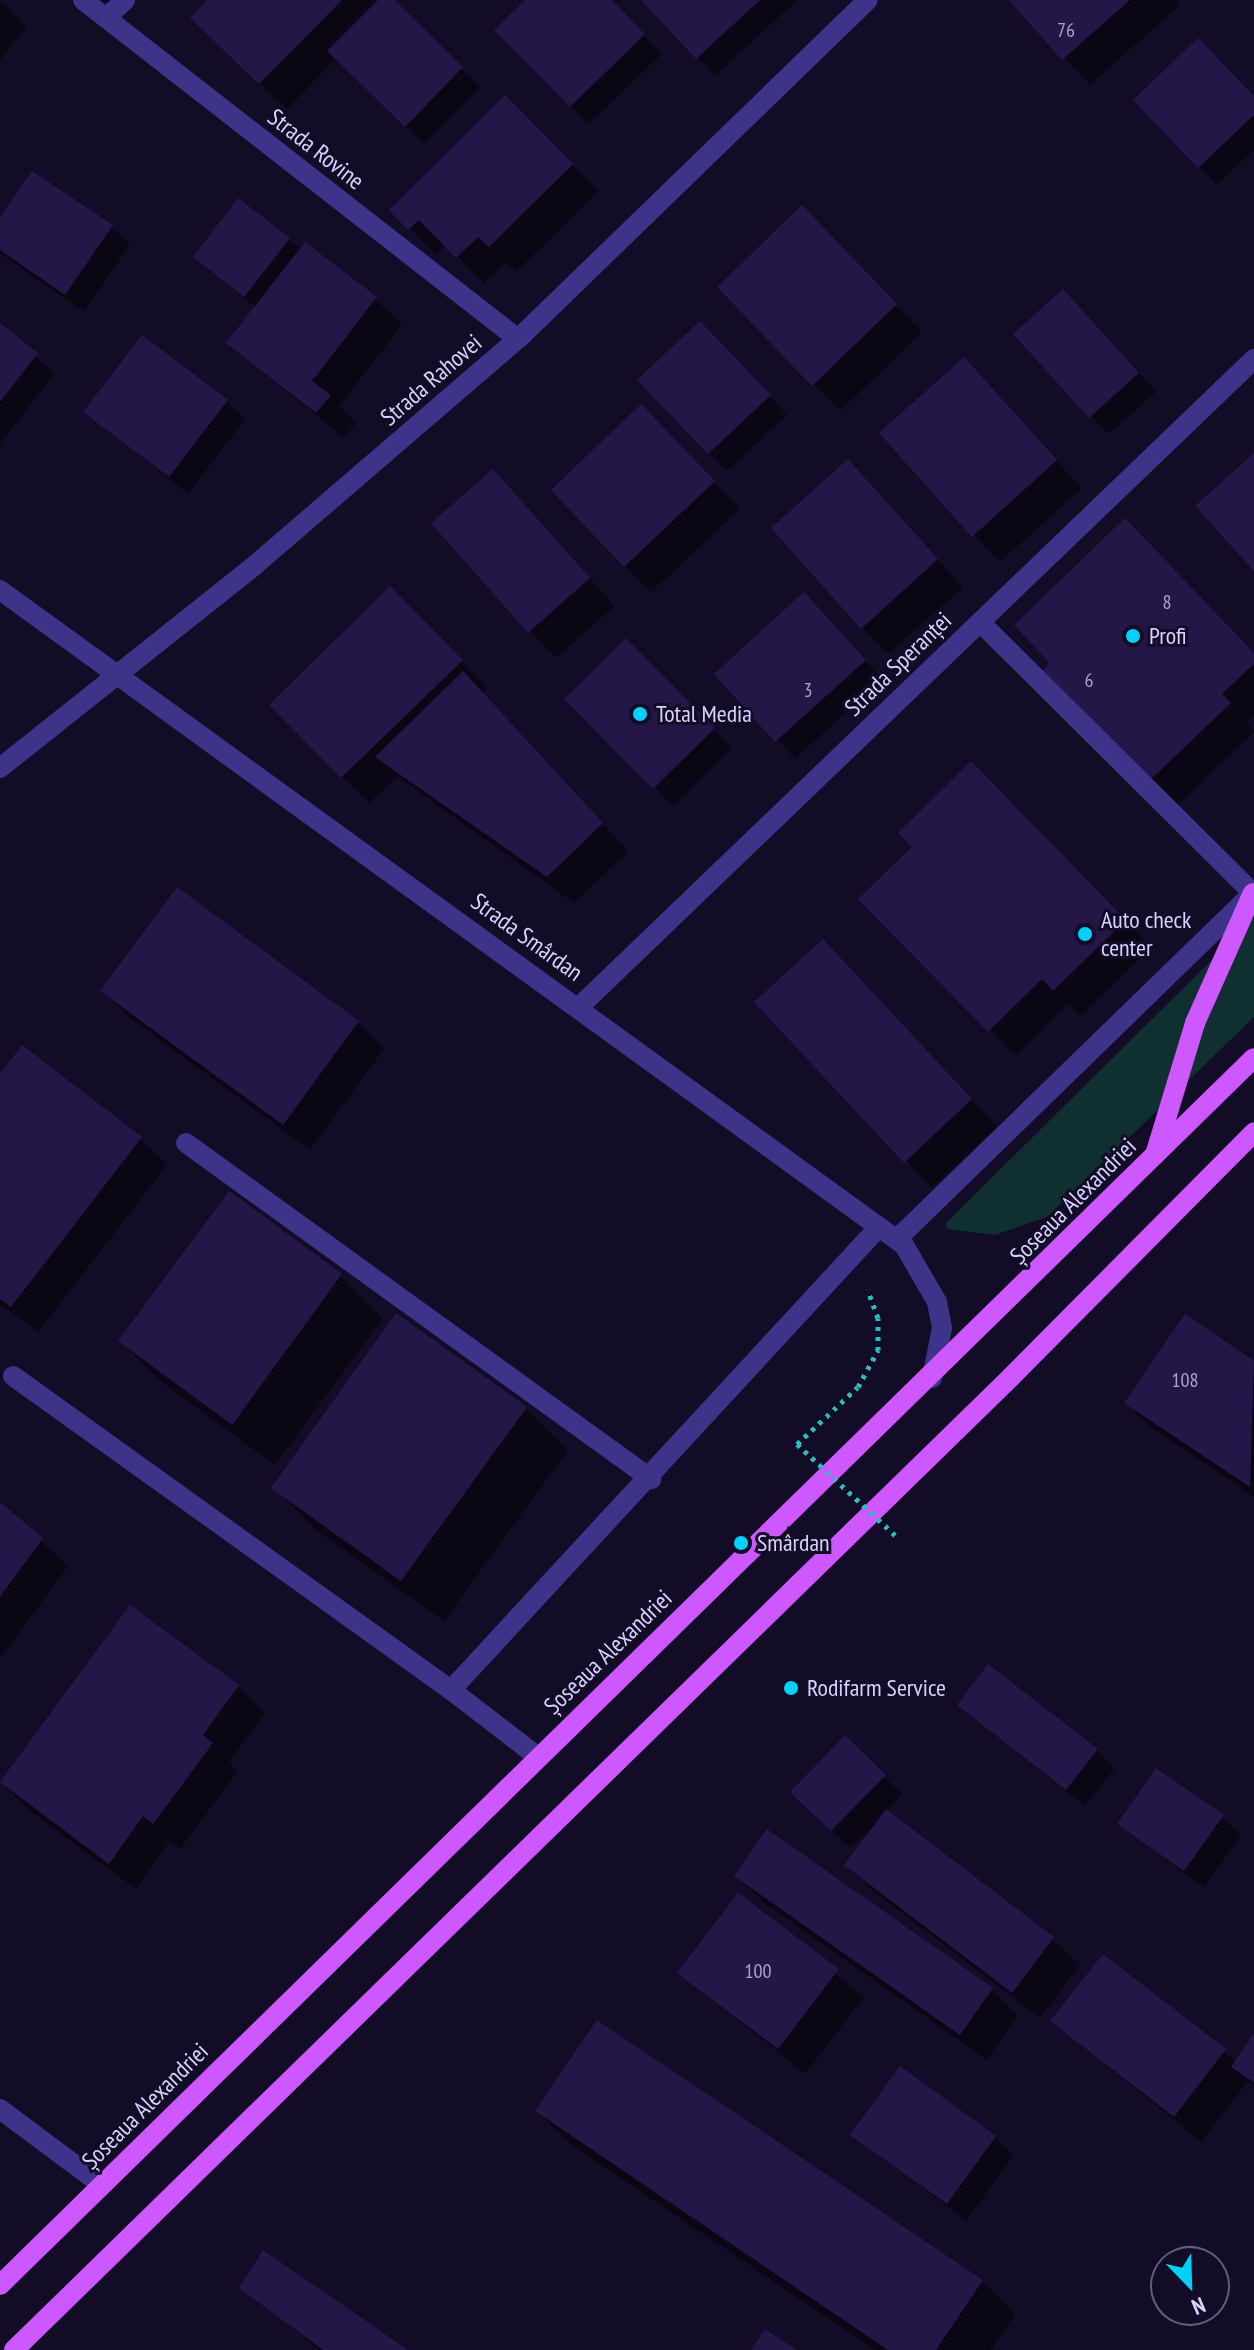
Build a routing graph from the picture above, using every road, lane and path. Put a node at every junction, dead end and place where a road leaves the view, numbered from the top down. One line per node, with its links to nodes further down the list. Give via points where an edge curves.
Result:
1 (83, 0): 4 (street, Strada Rovine)
2 (125, 0): 4 (street)
3 (868, 0): 5 (street, Strada Rahovei)
4 (106, 18): 5 (street, Strada Rovine)
5 (518, 339): 9 (street, Strada Rahovei, via 255,565)
6 (1254, 359): 8 (street, Strada Speranței)
7 (0, 590): 9 (street, Strada Smârdan)
8 (980, 622): 11 (street); 12 (street, Strada Speranței)
9 (116, 676): 10 (street, Strada Rahovei); 12 (street, Strada Smârdan)
10 (0, 768)
11 (1254, 893): 16 (main road, via 1195,1023); 18 (street)
12 (579, 1007): 17 (street, Strada Smârdan)
13 (1254, 1058): 16 (main road, Șoseaua Alexandriei)
14 (1254, 1132): 29 (main road, via 1011,1377)
15 (186, 1143): 22 (street)
16 (1155, 1156): 21 (main road, Șoseaua Alexandriei)
17 (879, 1227): 18 (street, Strada Smârdan); 19 (street)
18 (900, 1242): 21 (street, Strada Smârdan, via 937,1302 942,1328)
19 (849, 1263): 22 (street); 23 (path, bridge, via 874,1305 878,1350 858,1387 797,1444)
20 (13, 1376): 24 (street)
21 (931, 1378): 25 (main road, Șoseaua Alexandriei)
22 (651, 1479): 24 (street)
23 (896, 1536)
24 (451, 1690): 25 (street)
25 (538, 1757): 27 (main road, Șoseaua Alexandriei)
26 (0, 2109): 27 (street)
27 (102, 2185): 28 (main road, Șoseaua Alexandriei)
28 (0, 2285)
29 (14, 2350)

